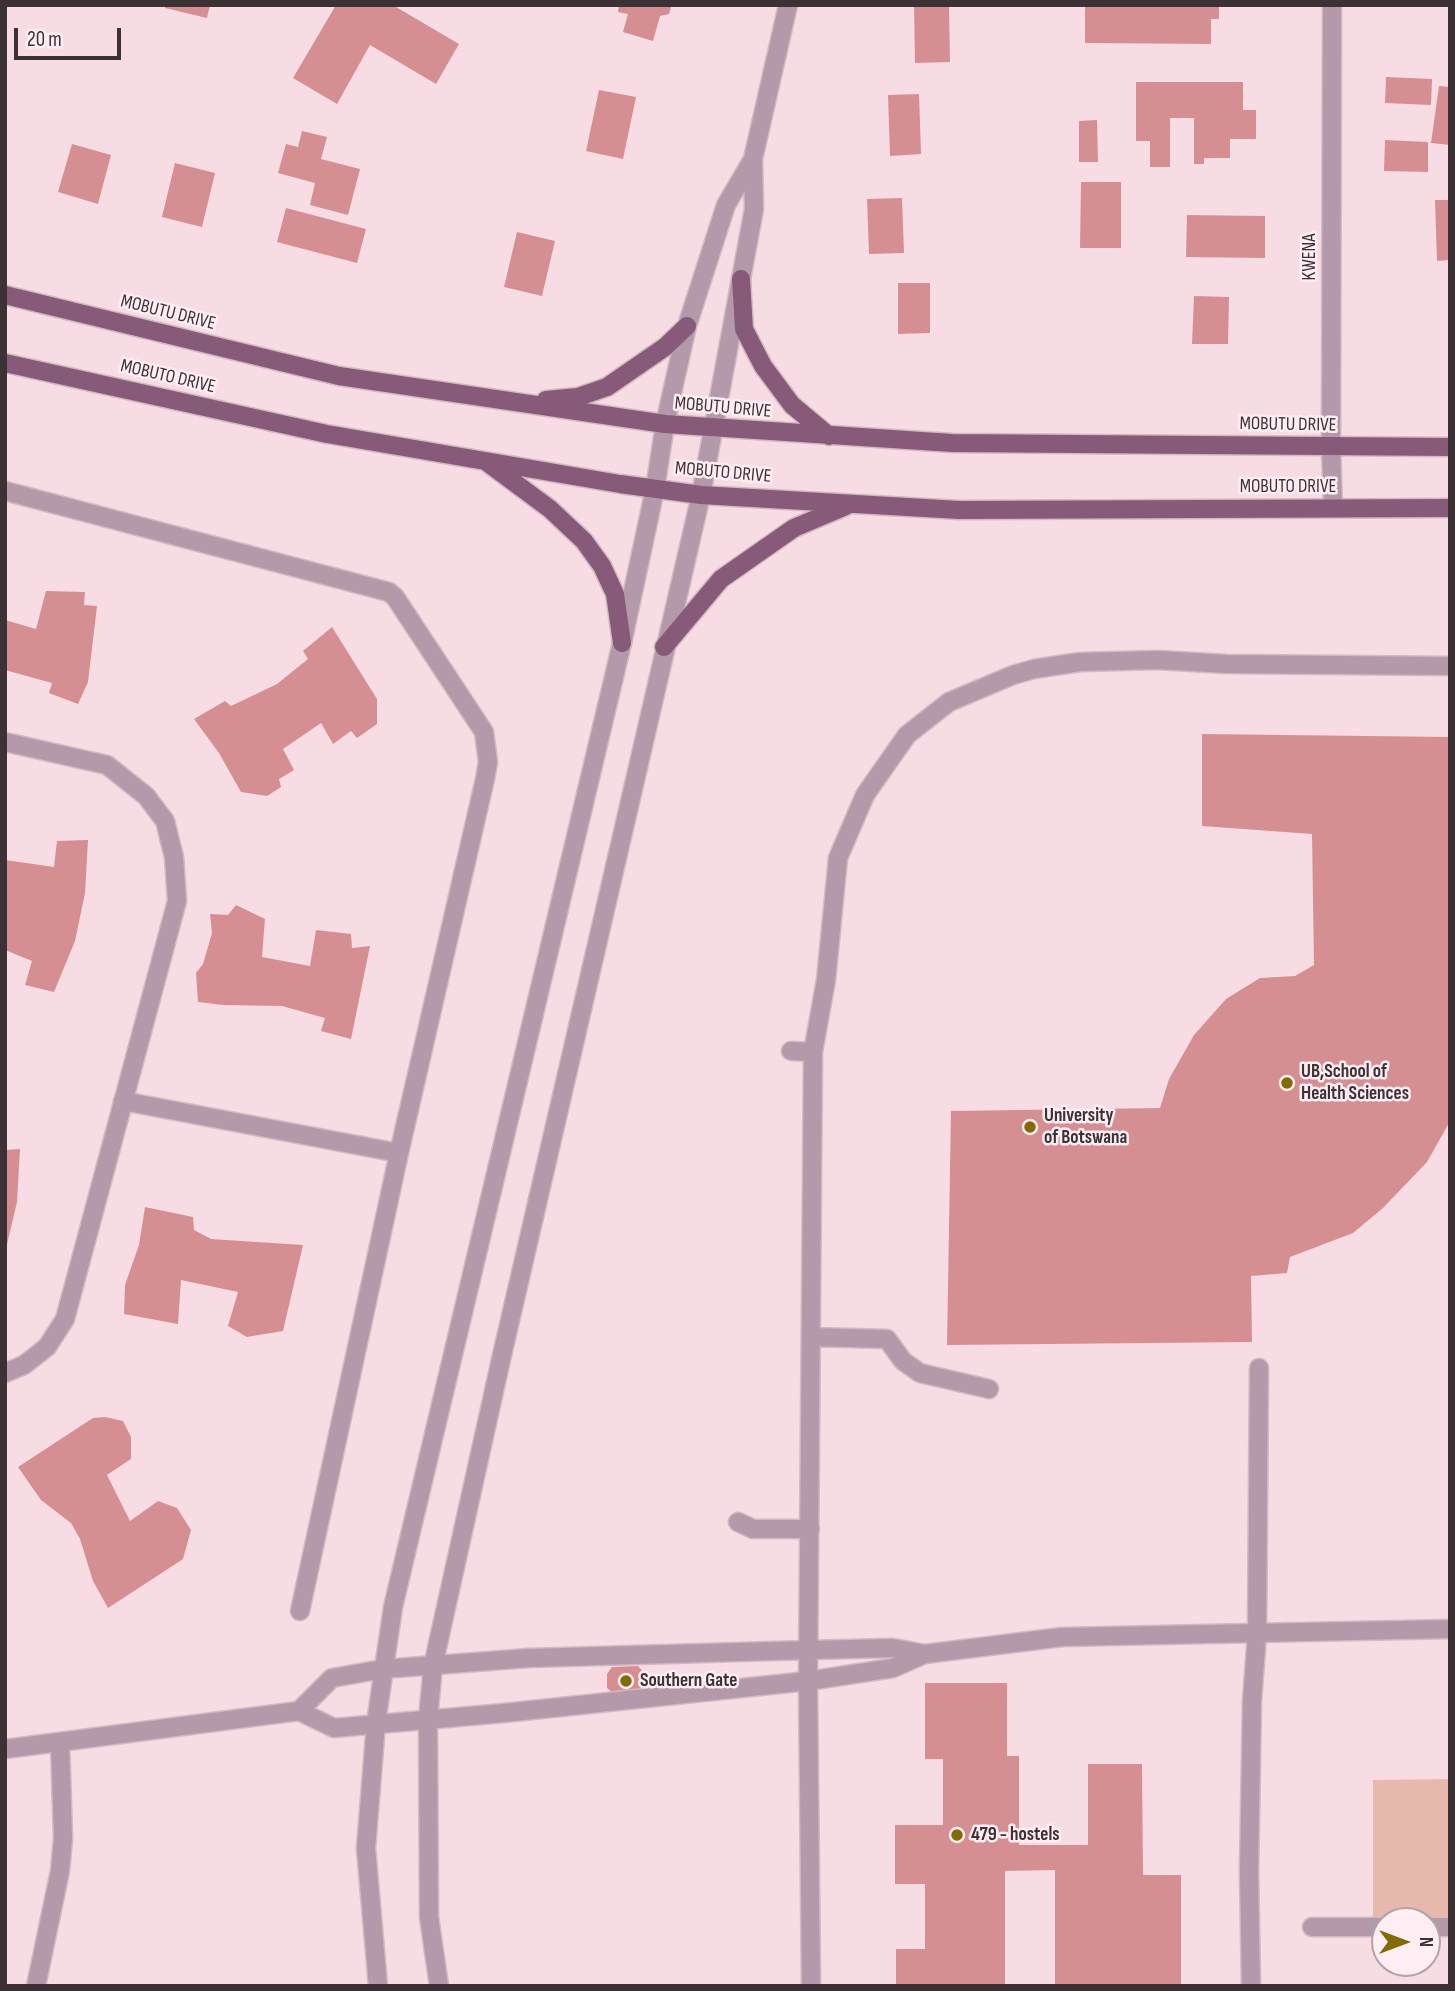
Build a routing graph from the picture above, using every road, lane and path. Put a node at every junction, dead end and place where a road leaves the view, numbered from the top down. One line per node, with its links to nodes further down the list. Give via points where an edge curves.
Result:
1 (788, 5): 3 (street)
2 (1332, 5): 12 (street, KWENA)
3 (753, 159): 4 (street, via 754,209); 6 (street, via 726,205)
4 (741, 279): 10 (street); 11 (main road, via 744,329 763,366 792,405)
5 (5, 295): 8 (main road, MOBUTU DRIVE, via 339,376)
6 (687, 326): 8 (main road, via 607,387 578,397); 9 (street)
7 (5, 363): 14 (main road, MOBUTO DRIVE, via 327,434)
8 (519, 402): 9 (main road, MOBUTU DRIVE)
9 (665, 424): 10 (main road, MOBUTU DRIVE); 15 (street)
10 (713, 429): 11 (main road, MOBUTU DRIVE); 17 (street)
11 (829, 436): 12 (main road, MOBUTU DRIVE, via 952,443)
12 (1331, 447): 13 (main road, MOBUTU DRIVE); 19 (street, KWENA)
13 (1450, 447)
14 (485, 461): 15 (main road, MOBUTO DRIVE); 21 (main road, via 550,509 584,541 615,594)
15 (655, 489): 17 (main road, MOBUTO DRIVE); 21 (street)
16 (5, 491): 28 (street, via 389,592 484,732 488,762)
17 (701, 495): 18 (main road, MOBUTO DRIVE); 22 (street)
18 (853, 504): 19 (main road, MOBUTO DRIVE, via 959,510); 22 (main road, via 794,528 741,563 721,579)
19 (1334, 508): 20 (main road, MOBUTO DRIVE)
20 (1450, 508)
21 (622, 643): 41 (street, via 393,1606)
22 (664, 647): 40 (street)
23 (1450, 666): 26 (street, via 1158,660 1070,663 1013,675 949,702 907,734 865,795 838,858 826,980)
24 (5, 741): 27 (street, via 107,765 146,796 165,821 174,857 177,901)
25 (791, 1051): 26 (street)
26 (813, 1052): 29 (street)
27 (123, 1101): 28 (street); 31 (street, via 65,1319 47,1347 24,1366)
28 (399, 1153): 35 (street)
29 (811, 1337): 32 (street, via 887,1339 903,1361 920,1373); 34 (street)
30 (1259, 1368): 37 (street)
31 (5, 1373)
32 (989, 1389)
33 (738, 1522): 34 (street, via 753,1529)
34 (810, 1528): 38 (street)
35 (300, 1611)
36 (1450, 1629): 37 (street)
37 (1257, 1634): 39 (street, via 1062,1637); 54 (street, via 1249,1858)
38 (809, 1650): 39 (street, via 892,1648); 40 (street); 42 (street)
39 (925, 1654): 42 (street, via 892,1668)
40 (433, 1665): 41 (street); 44 (street)
41 (383, 1669): 43 (street, via 332,1678); 45 (street)
42 (808, 1681): 44 (street); 53 (street)
43 (299, 1711): 45 (street, via 334,1728); 46 (street)
44 (428, 1719): 45 (street); 52 (street, via 429,1917)
45 (376, 1724): 51 (street, via 366,1847)
46 (60, 1742): 47 (street); 50 (street, via 60,1871)
47 (5, 1749)
48 (1312, 1927): 49 (street)
49 (1371, 1927)
50 (36, 1986)
51 (378, 1986)
52 (439, 1986)
53 (811, 1986)
54 (1251, 1986)

